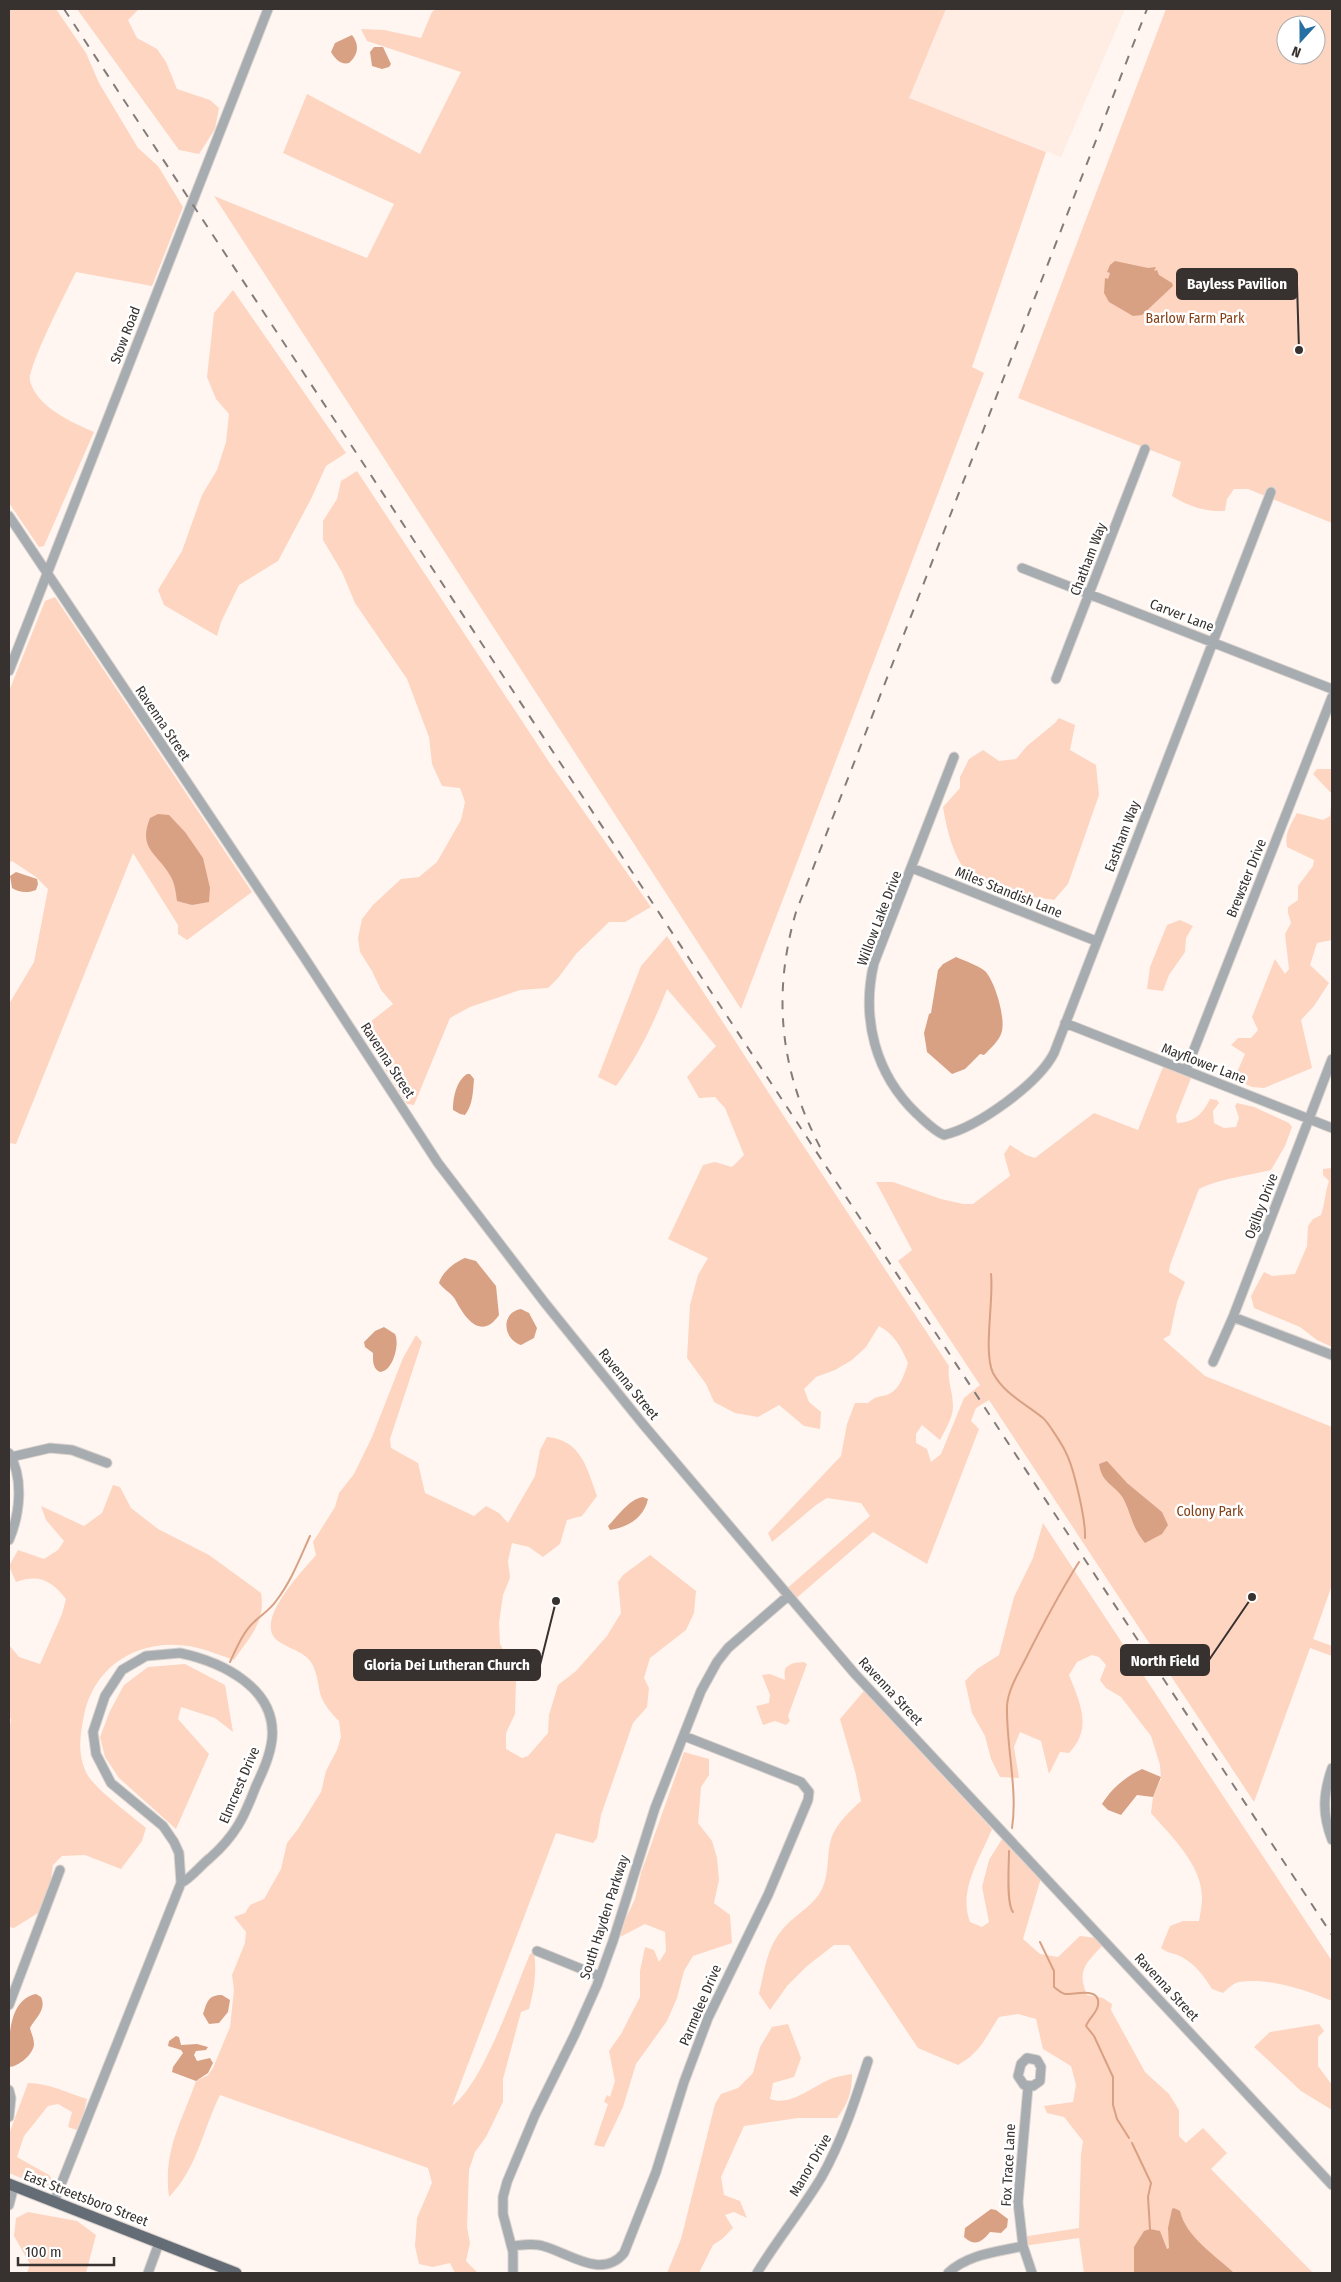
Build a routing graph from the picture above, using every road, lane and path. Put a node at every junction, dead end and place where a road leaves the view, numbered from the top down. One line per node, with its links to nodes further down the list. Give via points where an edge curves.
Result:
1 (268, 9): 6 (street, Stow Road)
2 (1145, 449): 7 (street, Chatham Way)
3 (1271, 492): 8 (street, Eastham Way)
4 (9, 516): 6 (street, Ravenna Street)
5 (1022, 568): 7 (street, Carver Lane)
6 (47, 572): 9 (street, Stow Road); 28 (street, Ravenna Street, via 458,1192 642,1423)
7 (1090, 593): 8 (street, Carver Lane); 10 (street, Chatham Way)
8 (1213, 642): 11 (street, Carver Lane); 15 (street, Eastham Way)
9 (9, 671)
10 (1056, 679)
11 (1332, 689)
12 (1332, 697): 18 (street, Brewster Drive)
13 (954, 757): 14 (street, Willow Lake Drive)
14 (912, 868): 15 (street, Miles Standish Lane); 21 (street, Willow Lake Drive, via 874,963 868,995 869,1018 885,1071 897,1091)
15 (1096, 941): 16 (street, Eastham Way)
16 (1065, 1023): 18 (street, Mayflower Lane); 21 (street, Eastham Way, via 1050,1060 1032,1082 969,1126 944,1135)
17 (1332, 1059): 19 (street, Ogilby Drive)
18 (1186, 1070): 19 (street, Mayflower Lane)
19 (1309, 1119): 20 (street, Mayflower Lane); 22 (street, Ogilby Drive)
20 (1332, 1128)
21 (938, 1132)
22 (1233, 1317): 23 (street); 24 (street, Ogilby Drive)
23 (1332, 1355)
24 (1213, 1362)
25 (10, 1454): 26 (street, via 50,1448 78,1452); 27 (street, via 19,1501)
26 (107, 1464)
27 (9, 1540)
28 (788, 1596): 29 (street, South Hayden Parkway, via 738,1638 717,1662 701,1691); 42 (street, Ravenna Street, via 855,1674)
29 (684, 1736): 35 (street, South Hayden Parkway, via 652,1817); 46 (street, Parmelee Drive, via 801,1782 808,1792 808,1800 768,1895 708,2018 656,2172 624,2253 615,2262 596,2266 544,2246)
30 (1332, 1768): 31 (street, via 1324,1809)
31 (1332, 1840)
32 (60, 1870): 36 (street)
33 (181, 1883): 33 (street, Elmcrest Drive, via 179,1854 170,1834 111,1783 93,1743 95,1721 113,1681 135,1661 158,1654 193,1656 242,1678 262,1699 271,1723 272,1741 268,1758 242,1822 223,1846); 43 (street, Elmcrest Drive)
34 (537, 1951): 35 (street)
35 (599, 1976): 46 (street, South Hayden Parkway, via 507,2182 503,2214)
36 (9, 2005)
37 (868, 2061): 51 (street, Manor Drive, via 833,2156)
38 (1028, 2087): 47 (street, Fox Trace Lane, via 1018,2182)
39 (9, 2090): 40 (street)
40 (9, 2117)
41 (12, 2185): 43 (main road, East Streetsboro Street); 44 (street)
42 (1332, 2185)
43 (54, 2202): 45 (main road, East Streetsboro Street)
44 (9, 2205)
45 (159, 2243): 48 (street); 49 (main road, East Streetsboro Street)
46 (512, 2246): 50 (street, South Hayden Parkway)
47 (1023, 2246): 52 (street, via 972,2257); 53 (street, Fox Trace Lane)
48 (148, 2273)
49 (236, 2273)
50 (513, 2273)
51 (757, 2273)
52 (948, 2273)
53 (1032, 2273)

